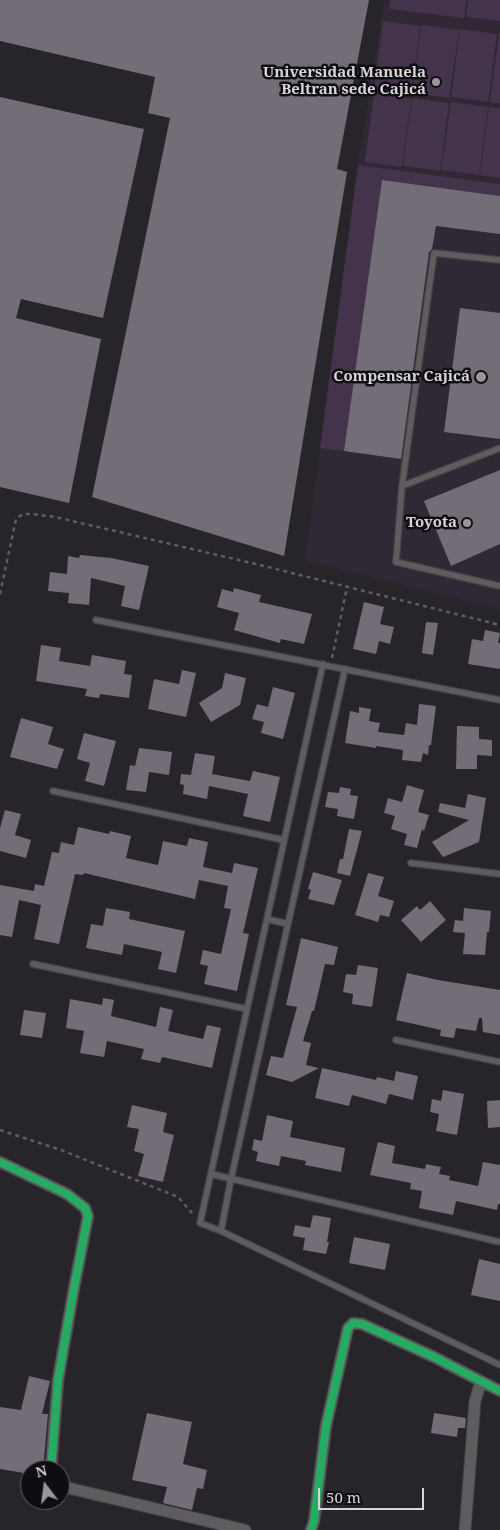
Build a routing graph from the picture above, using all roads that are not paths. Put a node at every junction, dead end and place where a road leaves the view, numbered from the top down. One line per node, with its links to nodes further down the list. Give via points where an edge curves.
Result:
1 (500, 260): 3 (lane, via 434,253)
2 (500, 448): 3 (lane)
3 (402, 486): 4 (lane, via 396,562)
4 (500, 586)
5 (96, 620): 6 (lane)
6 (327, 665): 7 (lane); 10 (lane)
7 (345, 669): 8 (lane); 14 (lane)
8 (500, 700)
9 (53, 791): 10 (lane)
10 (284, 840): 13 (lane)
11 (411, 864): 12 (lane)
12 (500, 874)
13 (267, 919): 14 (lane); 16 (lane)
14 (288, 924): 21 (lane)
15 (34, 964): 16 (lane)
16 (247, 1009): 20 (lane)
17 (396, 1040): 18 (lane)
18 (500, 1062)
19 (0, 1162): 27 (street, via 68,1194 86,1208 88,1216 58,1380)
20 (211, 1174): 21 (lane); 22 (lane, via 200,1223)
21 (231, 1179): 22 (lane); 23 (lane)
22 (222, 1231): 24 (lane)
23 (500, 1242)
24 (500, 1364)
25 (484, 1383): 26 (street); 30 (street, via 362,1324 353,1323 348,1328 326,1426); 31 (street, via 475,1402)
26 (500, 1391)
27 (52, 1460)
28 (70, 1488): 29 (street)
29 (244, 1530)
30 (311, 1530)
31 (465, 1530)

